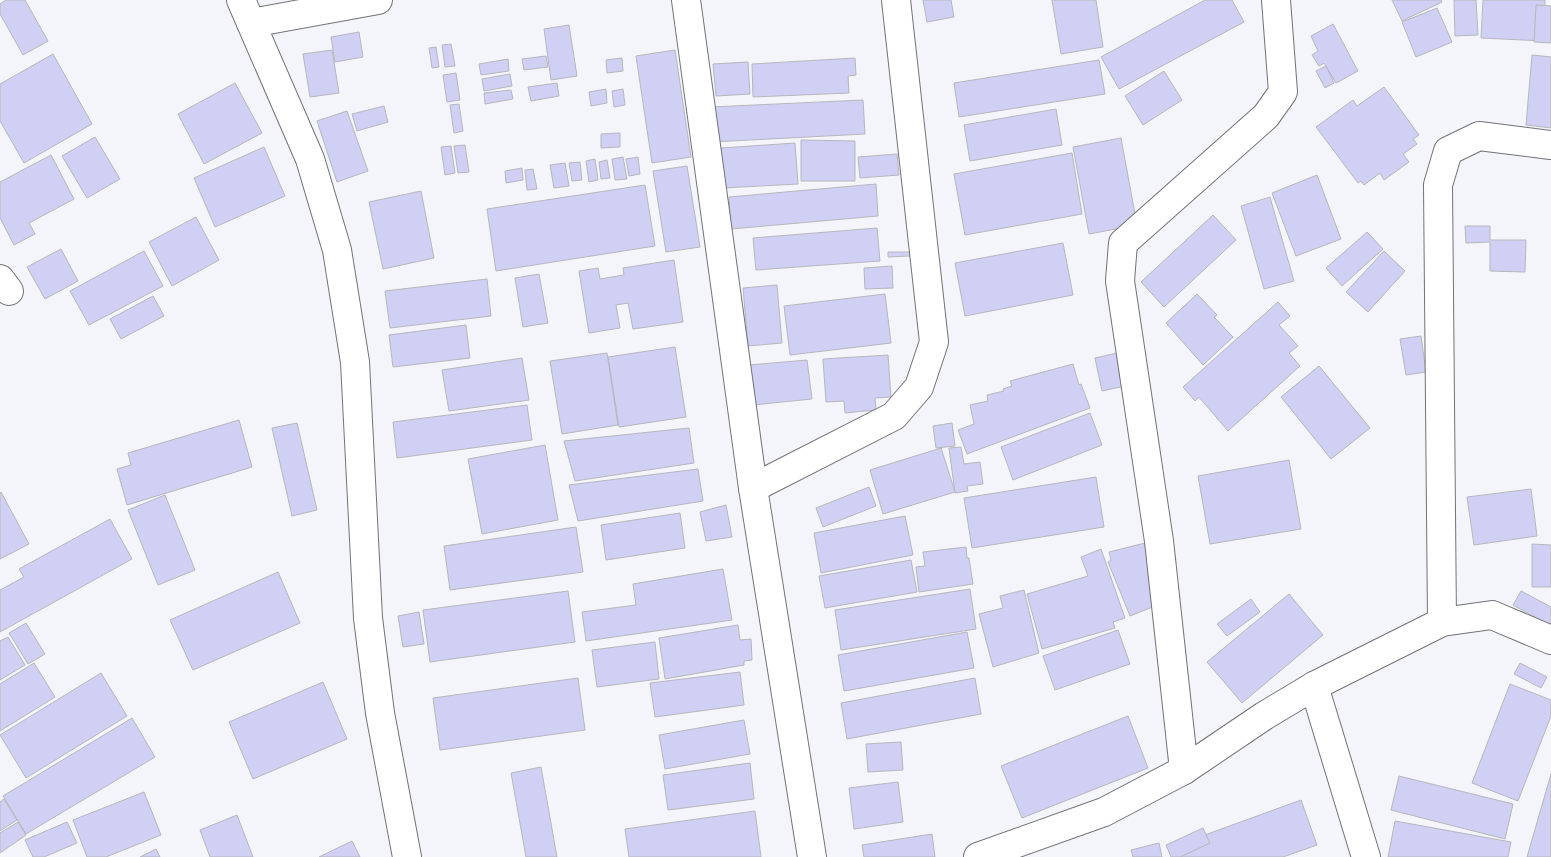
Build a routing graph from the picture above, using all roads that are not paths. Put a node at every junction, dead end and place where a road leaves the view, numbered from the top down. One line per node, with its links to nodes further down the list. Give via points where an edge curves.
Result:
1 (378, 0): 5 (street)
2 (686, 0): 7 (street)
3 (896, 0): 7 (street, via 934,342 918,387 894,416)
4 (1276, 0): 11 (street, via 1283,92 1266,116 1122,243 1120,282 1159,541)
5 (246, 12): 12 (street, via 310,159 337,250 355,362 368,618 380,713)
6 (1551, 145): 8 (street, via 1479,136 1448,151 1438,186)
7 (753, 488): 13 (street)
8 (1442, 622): 9 (street, via 1492,615); 10 (street)
9 (1551, 640)
10 (1314, 686): 11 (street); 15 (street)
11 (1184, 770): 14 (street, via 1104,812)
12 (407, 857)
13 (812, 857)
14 (978, 857)
15 (1366, 857)

